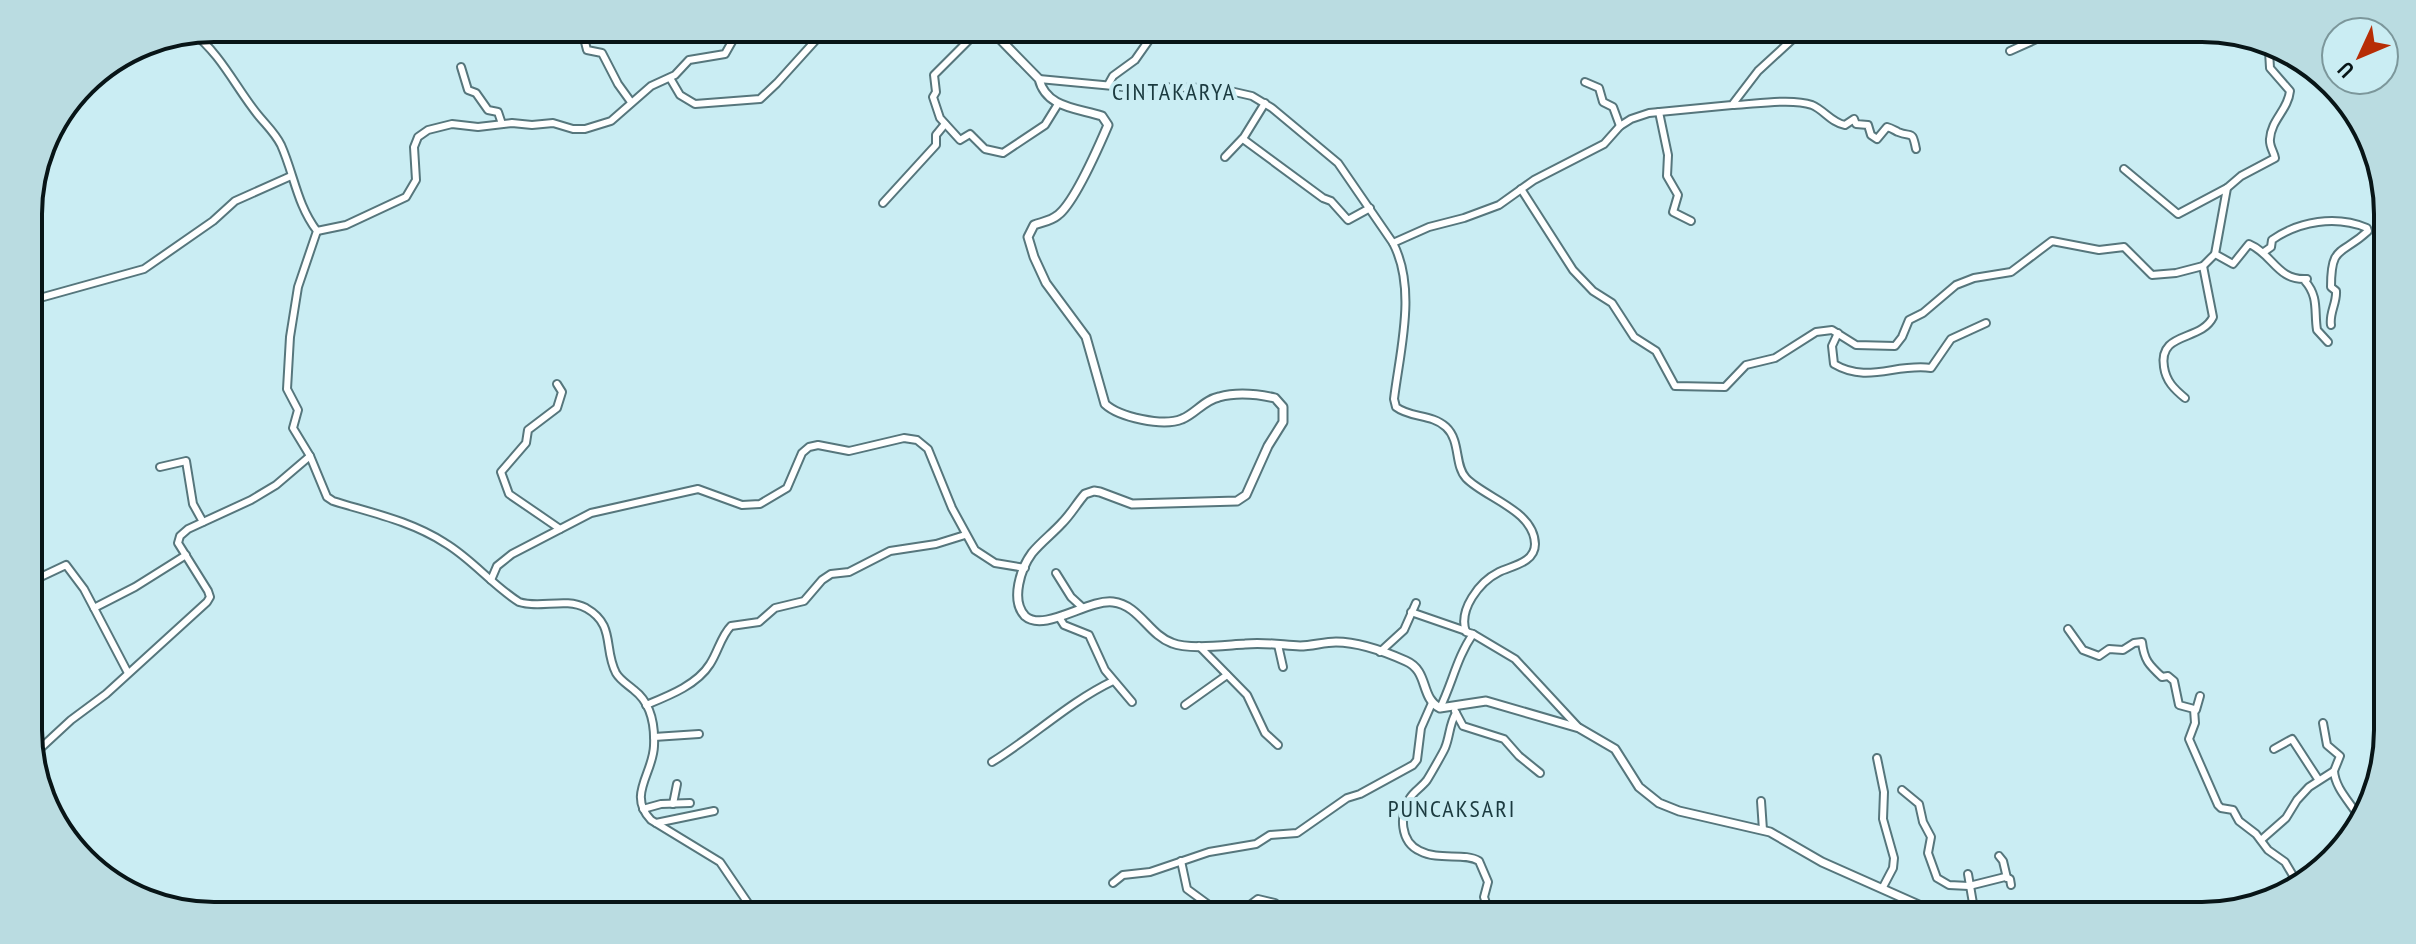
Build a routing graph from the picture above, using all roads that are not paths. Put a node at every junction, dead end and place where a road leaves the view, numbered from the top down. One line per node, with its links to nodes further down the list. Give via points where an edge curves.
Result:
1 (203, 42): 29 (street, via 275,133)
2 (585, 42): 17 (street, via 587,50 602,53)
3 (732, 42): 13 (street, via 725,54 689,60)
4 (814, 42): 13 (street, via 760,99 695,104 680,95)
5 (967, 42): 23 (street, via 934,73 933,97)
6 (1003, 42): 14 (main road)
7 (1148, 42): 16 (street)
8 (1789, 42): 20 (street)
9 (2030, 42): 10 (street)
10 (2010, 51)
11 (2268, 56): 30 (street, via 2270,68 2290,91 2269,140 2275,158)
12 (461, 67): 22 (street, via 468,90 499,114)
13 (670, 78): 17 (street)
14 (1039, 79): 16 (street); 19 (main road, via 1045,94)
15 (1585, 82): 24 (street, via 1599,88)
16 (1108, 85): 18 (street, via 1217,88)
17 (631, 102): 22 (street, via 611,121 585,129 553,123)
18 (1265, 103): 25 (street); 33 (street, via 1330,155)
19 (1058, 104): 23 (street, via 1045,125 1003,153 985,149 972,135 960,140); 53 (main road, via 1102,116 1108,125 1062,211 1032,227 1029,244 1046,283 1086,337 1105,404 1123,416 1173,421 1213,399 1250,394 1275,398 1285,417 1237,501 1132,504 1090,492 1033,552)
20 (1732, 105): 21 (street); 26 (street, via 1809,104 1839,124 1854,119 1869,126 1875,138 1887,127 1910,133)
21 (1659, 112): 24 (street); 34 (street, via 1667,176 1678,195 1673,212)
22 (502, 124): 35 (street, via 452,124 425,132 414,147 416,180 406,197 355,222)
23 (945, 124): 32 (street, via 928,155)
24 (1620, 126): 31 (street, via 1604,144)
25 (1243, 139): 27 (street); 33 (street, via 1331,201 1348,220)
26 (1916, 149)
27 (1225, 157)
28 (2124, 169): 30 (street, via 2178,214)
29 (291, 176): 35 (street); 40 (street, via 235,201 139,271)
30 (2227, 188): 38 (street)
31 (1521, 189): 36 (street, via 1491,209); 43 (street, via 1573,270 1612,303 1634,337 1656,351 1675,386 1725,387 1746,365 1775,358 1811,334)
32 (883, 203)
33 (1370, 208): 36 (street)
34 (1691, 221)
35 (317, 231): 47 (street, via 300,279 288,353 287,389 298,412 293,428)
36 (1393, 243): 63 (street, via 1405,293 1396,407 1446,428 1464,476 1522,519 1535,544 1523,563 1497,573 1476,594 1464,617)
37 (2264, 252): 38 (street, via 2248,244 2232,264); 42 (street, via 2283,232 2307,222 2349,222 2367,228 2332,261 2331,287 2337,300); 44 (street, via 2292,279 2307,279 2316,299 2317,330)
38 (2215, 254): 39 (street)
39 (2203, 266): 43 (street, via 2155,276 2124,247 2099,250 2052,241 2011,272 1956,285 1909,320 1895,346 1856,345); 46 (street, via 2213,317 2202,331 2173,341 2163,360 2168,381)
40 (42, 297)
41 (1986, 323): 43 (street, via 1951,339 1931,368 1913,365 1874,373 1834,364 1832,346)
42 (2331, 325)
43 (1838, 333)
44 (2328, 342)
45 (557, 384): 50 (street, via 560,403 528,430 526,443 501,472 509,494)
46 (2185, 398)
47 (310, 456): 49 (street, via 276,485); 56 (street, via 329,499 424,530)
48 (160, 467): 49 (street, via 186,461 193,504)
49 (203, 522): 52 (street, via 180,536 178,543)
50 (560, 529): 51 (street, via 591,513 692,489 742,505 760,504 787,488 809,447 849,451 904,438 928,449); 56 (street, via 505,558)
51 (965, 535): 53 (street, via 975,550 995,563); 74 (street, via 890,551 849,572 831,574 800,603 775,608 759,622 731,626 701,675)
52 (186, 555): 58 (street); 68 (street, via 210,597)
53 (1025, 568): 61 (main road, via 1018,594 1022,612 1038,622)
54 (1056, 573): 59 (street)
55 (42, 576): 58 (street, via 66,565)
56 (491, 580): 74 (street, via 524,604 577,605 594,614 607,632 615,671)
57 (1416, 603): 60 (street)
58 (94, 608): 68 (street)
59 (1083, 608): 61 (main road); 65 (main road, via 1113,602 1133,611 1169,642)
60 (1411, 612): 63 (street); 66 (street, via 1404,630)
61 (1059, 617): 70 (street, via 1064,625 1089,635)
62 (2068, 629): 78 (street, via 2083,650 2099,656 2142,642 2149,667 2171,678 2179,705 2192,707)
63 (1469, 632): 76 (street); 80 (street, via 1515,659)
64 (1278, 645): 65 (main road); 66 (main road, via 1346,642); 67 (street)
65 (1199, 646): 69 (street)
66 (1380, 652): 73 (main road, via 1417,668)
67 (1283, 667)
68 (128, 673): 84 (street)
69 (1227, 675): 75 (street); 83 (street, via 1247,695 1265,733)
70 (1113, 681): 72 (street); 87 (street)
71 (2200, 696): 78 (street)
72 (1132, 702)
73 (1432, 703): 76 (main road); 103 (street, via 1421,728 1417,760 1410,768 1347,798 1297,833 1270,835 1256,844)
74 (646, 705): 82 (street)
75 (1185, 705)
76 (1440, 708): 77 (main road)
77 (1455, 710): 80 (main road, via 1486,701); 89 (street, via 1463,726 1504,739); 111 (street, via 1444,752 1409,800 1404,833 1410,846 1427,854 1479,861 1488,882)
78 (2196, 714): 101 (street, via 2189,739 2214,800 2220,808 2232,809)
79 (2323, 723): 88 (street, via 2327,745 2340,756)
80 (1579, 728): 100 (main road, via 1615,749 1639,787 1659,803)
81 (699, 734): 82 (street)
82 (654, 737): 96 (street, via 653,757 640,790)
83 (1278, 745)
84 (43, 746)
85 (2274, 749): 90 (street, via 2292,739)
86 (1877, 758): 108 (street, via 1883,819 1894,858)
87 (992, 762)
88 (2334, 771): 90 (street); 97 (street, via 2335,783)
89 (1540, 773)
90 (2318, 779): 101 (street)
91 (677, 784): 95 (street)
92 (1902, 790): 107 (street, via 1919,804 1937,878)
93 (1761, 801): 100 (street)
94 (690, 803): 95 (street)
95 (673, 804): 96 (street)
96 (643, 809): 99 (street)
97 (2354, 809)
98 (714, 811): 99 (street)
99 (656, 823): 109 (street, via 720,862)
100 (1763, 830): 108 (main road)
101 (2261, 840): 105 (street)
102 (1999, 856): 107 (street, via 2009,881)
103 (1181, 861): 106 (street, via 1123,875); 110 (street, via 1187,889)
104 (1968, 874): 107 (street)
105 (2293, 876)
106 (1113, 883)
107 (1969, 886): 113 (street)
108 (1883, 887): 112 (main road)
109 (747, 902)
110 (1205, 902)
111 (1486, 902)
112 (1914, 902)
113 (1972, 902)

